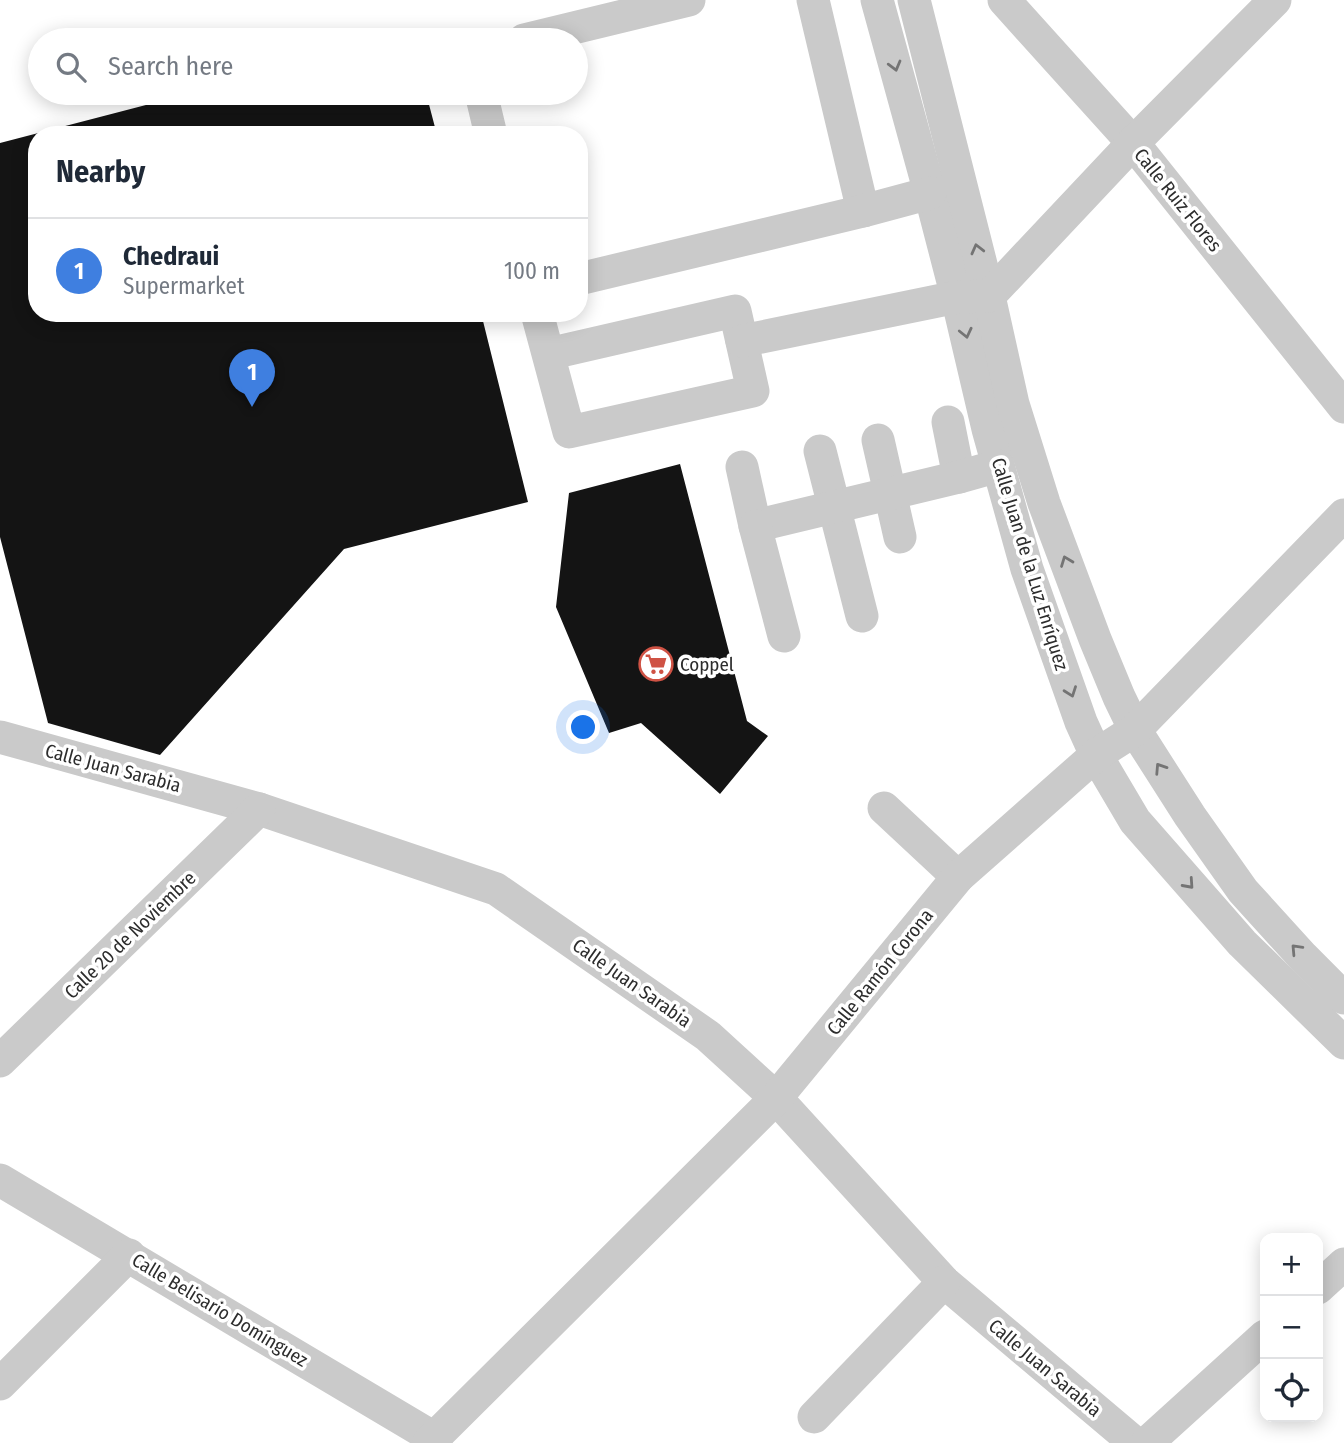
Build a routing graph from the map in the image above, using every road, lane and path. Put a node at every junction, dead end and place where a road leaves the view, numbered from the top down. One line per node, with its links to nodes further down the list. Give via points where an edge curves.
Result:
1 (689, 0): 7 (street)
2 (813, 0): 12 (street)
3 (877, 0): 11 (street, Calle Juan de la Luz Enríquez, one-way to 11)
4 (914, 0): 14 (street, Calle Juan de la Luz Enríquez, one-way to 4)
5 (1004, 0): 10 (street, Calle Ruiz Flores)
6 (1275, 0): 10 (street)
7 (574, 28)
8 (484, 105): 9 (street)
9 (489, 126)
10 (1133, 144): 14 (street); 18 (street, Calle Ruiz Flores)
11 (930, 193): 12 (street); 14 (street, Calle Juan de la Luz Enríquez)
12 (863, 211): 13 (street)
13 (588, 277)
14 (973, 296): 16 (street); 22 (street, Calle Juan de la Luz Enríquez, one-way to 22, via 988,429); 32 (street, Calle Juan de la Luz Enríquez, one-way to 14, via 1044,503)
15 (539, 322): 17 (street)
16 (742, 341): 17 (street, via 735,311); 17 (street, via 754,391 569,432)
17 (548, 355)
18 (1344, 407)
19 (948, 422): 24 (street)
20 (878, 440): 25 (street)
21 (820, 451): 26 (street)
22 (998, 466): 24 (street); 34 (street, Calle Juan de la Luz Enríquez, one-way to 34, via 1027,569)
23 (742, 467): 28 (street)
24 (959, 477): 25 (street)
25 (891, 494): 26 (street); 29 (street)
26 (835, 507): 28 (street); 30 (street)
27 (1344, 515): 32 (street, Calle Ramón Corona)
28 (755, 526): 31 (street)
29 (900, 537)
30 (862, 616)
31 (784, 636)
32 (1135, 730): 34 (street, Calle Ramón Corona); 38 (street, Calle Juan de la Luz Enríquez, one-way to 32, via 1243,891)
33 (0, 737): 36 (street, Calle Juan Sarabia)
34 (1096, 755): 37 (street, Calle Ramón Corona); 39 (street, Calle Juan de la Luz Enríquez, one-way to 39, via 1143,831 1242,943)
35 (884, 808): 37 (street)
36 (260, 809): 40 (street, Calle 20 de Noviembre); 41 (street, Calle Juan Sarabia, via 496,889 708,1036)
37 (958, 877): 41 (street, Calle Ramón Corona)
38 (1344, 998)
39 (1344, 1043)
40 (0, 1061)
41 (776, 1098): 45 (street, Calle Juan Sarabia); 50 (street, Calle Ramón Corona)
42 (0, 1180): 43 (street, Calle Belisario Domínguez)
43 (129, 1255): 48 (street); 50 (street, Calle Belisario Domínguez)
44 (1344, 1264): 46 (street)
45 (944, 1282): 49 (street); 51 (street, Calle Juan Sarabia)
46 (1323, 1283)
47 (1260, 1341): 52 (street)
48 (0, 1384)
49 (814, 1417)
50 (433, 1441)
51 (1135, 1443)
52 (1147, 1443)

